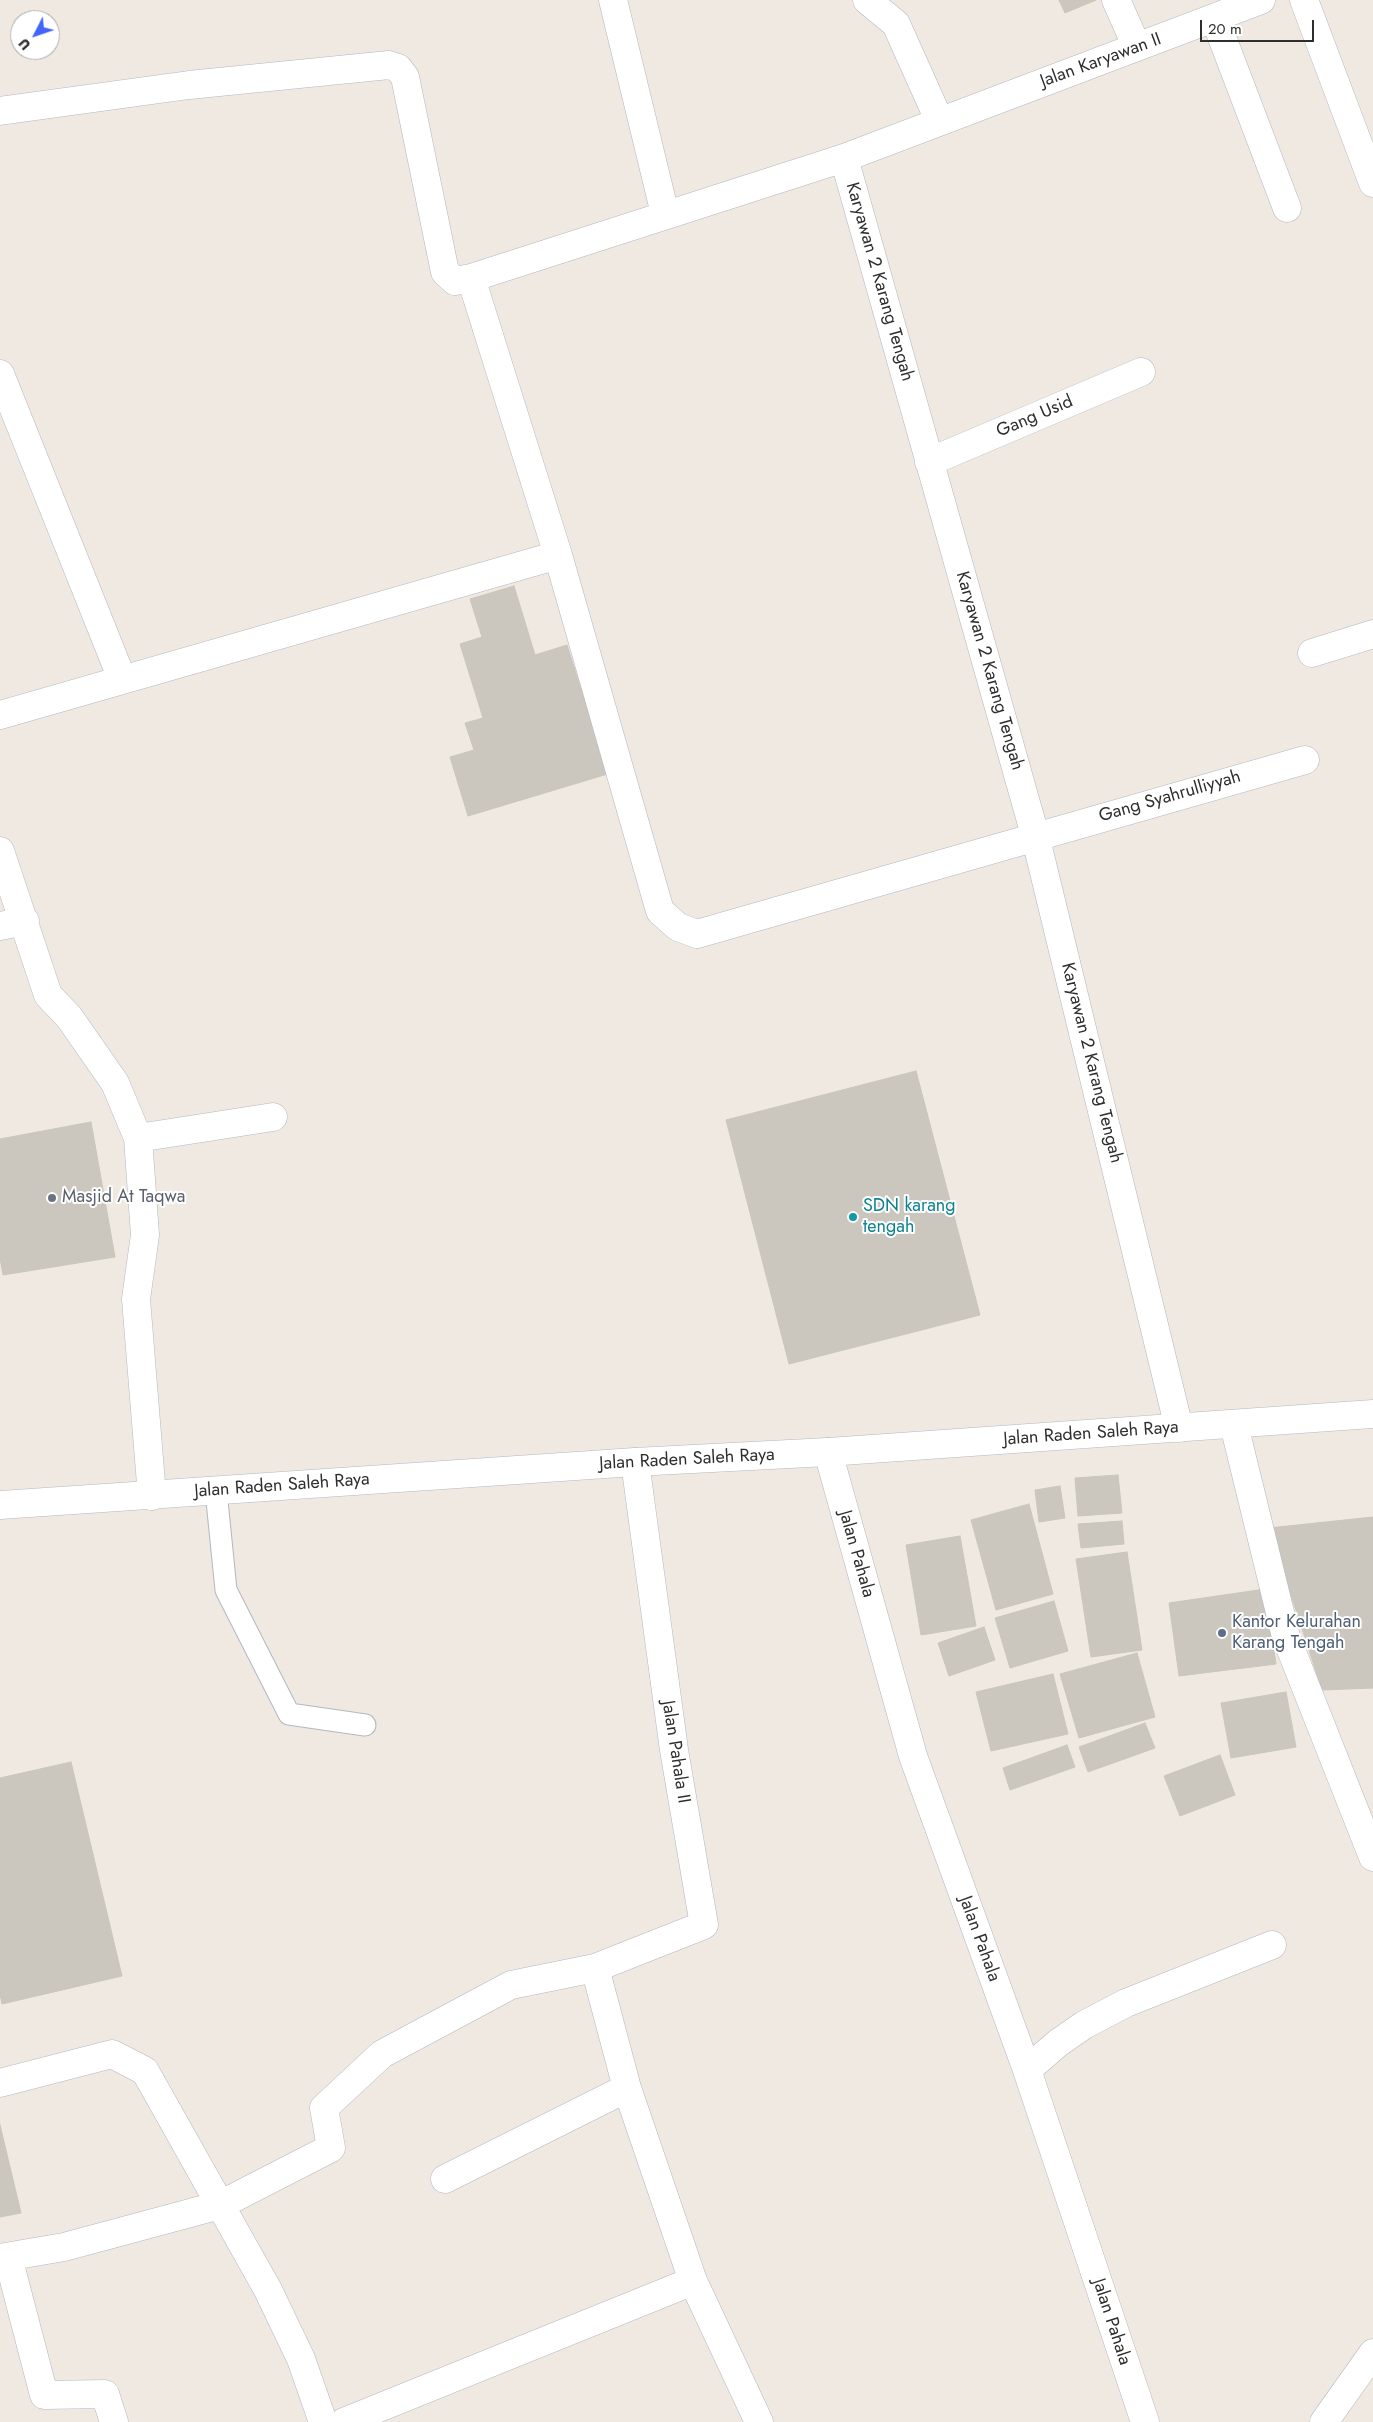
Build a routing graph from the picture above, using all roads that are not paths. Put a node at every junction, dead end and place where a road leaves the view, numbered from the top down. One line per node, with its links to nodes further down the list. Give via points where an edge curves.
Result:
1 (613, 0): 13 (street)
2 (867, 0): 9 (street, via 896,24)
3 (1116, 0): 7 (street)
4 (1261, 0): 6 (street, Jalan Karyawan II)
5 (1304, 0): 11 (street)
6 (1215, 19): 7 (street, Jalan Karyawan II); 12 (street)
7 (1136, 48): 9 (street, Jalan Karyawan II)
8 (0, 111): 14 (street, via 189,85 394,66 405,77 445,272 455,281)
9 (940, 120): 10 (street, Karyawan 2 Karang Tengah)
10 (844, 158): 13 (street); 17 (street, Karyawan 2 Karang Tengah)
11 (1373, 183)
12 (1287, 208)
13 (665, 214): 14 (street)
14 (471, 278): 18 (street, Gang Syahrulliyyah)
15 (1141, 372): 17 (street, Gang Usid)
16 (0, 374): 21 (street)
17 (929, 462): 24 (street, Karyawan 2 Karang Tengah)
18 (558, 555): 21 (street); 24 (street, Gang Syahrulliyyah, via 660,911 678,927 697,934)
19 (1373, 634): 20 (street)
20 (1312, 653)
21 (122, 679): 22 (street)
22 (0, 714)
23 (1305, 760): 24 (street, Gang Syahrulliyyah)
24 (1035, 835): 31 (street, Karyawan 2 Karang Tengah)
25 (0, 851): 26 (street)
26 (12, 923): 28 (street, via 48,995 69,1017 115,1083)
27 (273, 1117): 28 (street)
28 (138, 1138): 35 (street, via 145,1235 136,1299)
29 (1373, 1414): 30 (street, Jalan Raden Saleh Raya)
30 (1234, 1425): 31 (street, Jalan Raden Saleh Raya); 38 (street, via 1286,1637)
31 (1179, 1428): 32 (street, Jalan Raden Saleh Raya)
32 (828, 1452): 33 (street, Jalan Raden Saleh Raya); 41 (street, Jalan Pahala, via 913,1756)
33 (635, 1462): 34 (street, Jalan Raden Saleh Raya); 40 (street, Jalan Pahala II, via 674,1750 704,1925)
34 (216, 1491): 35 (street, Jalan Raden Saleh Raya); 37 (lane, via 226,1590 289,1714)
35 (152, 1496): 36 (street, Jalan Raden Saleh Raya)
36 (0, 1505)
37 (365, 1725)
38 (1373, 1857)
39 (1272, 1945): 41 (street, via 1126,2003 1058,2042)
40 (595, 1968): 43 (street); 45 (street, via 511,1985 382,2054 324,2108 331,2148)
41 (1027, 2070): 53 (street, Jalan Pahala)
42 (0, 2083): 45 (street, via 112,2054 145,2072)
43 (627, 2088): 44 (street); 47 (street)
44 (445, 2178)
45 (220, 2205): 46 (street, via 64,2247); 50 (street, via 268,2290 301,2359)
46 (4, 2258): 49 (street, via 44,2395 104,2394)
47 (693, 2281): 51 (street); 52 (street)
48 (1373, 2353): 54 (street)
49 (114, 2422)
50 (323, 2422)
51 (344, 2422)
52 (758, 2422)
53 (1144, 2422)
54 (1324, 2422)

